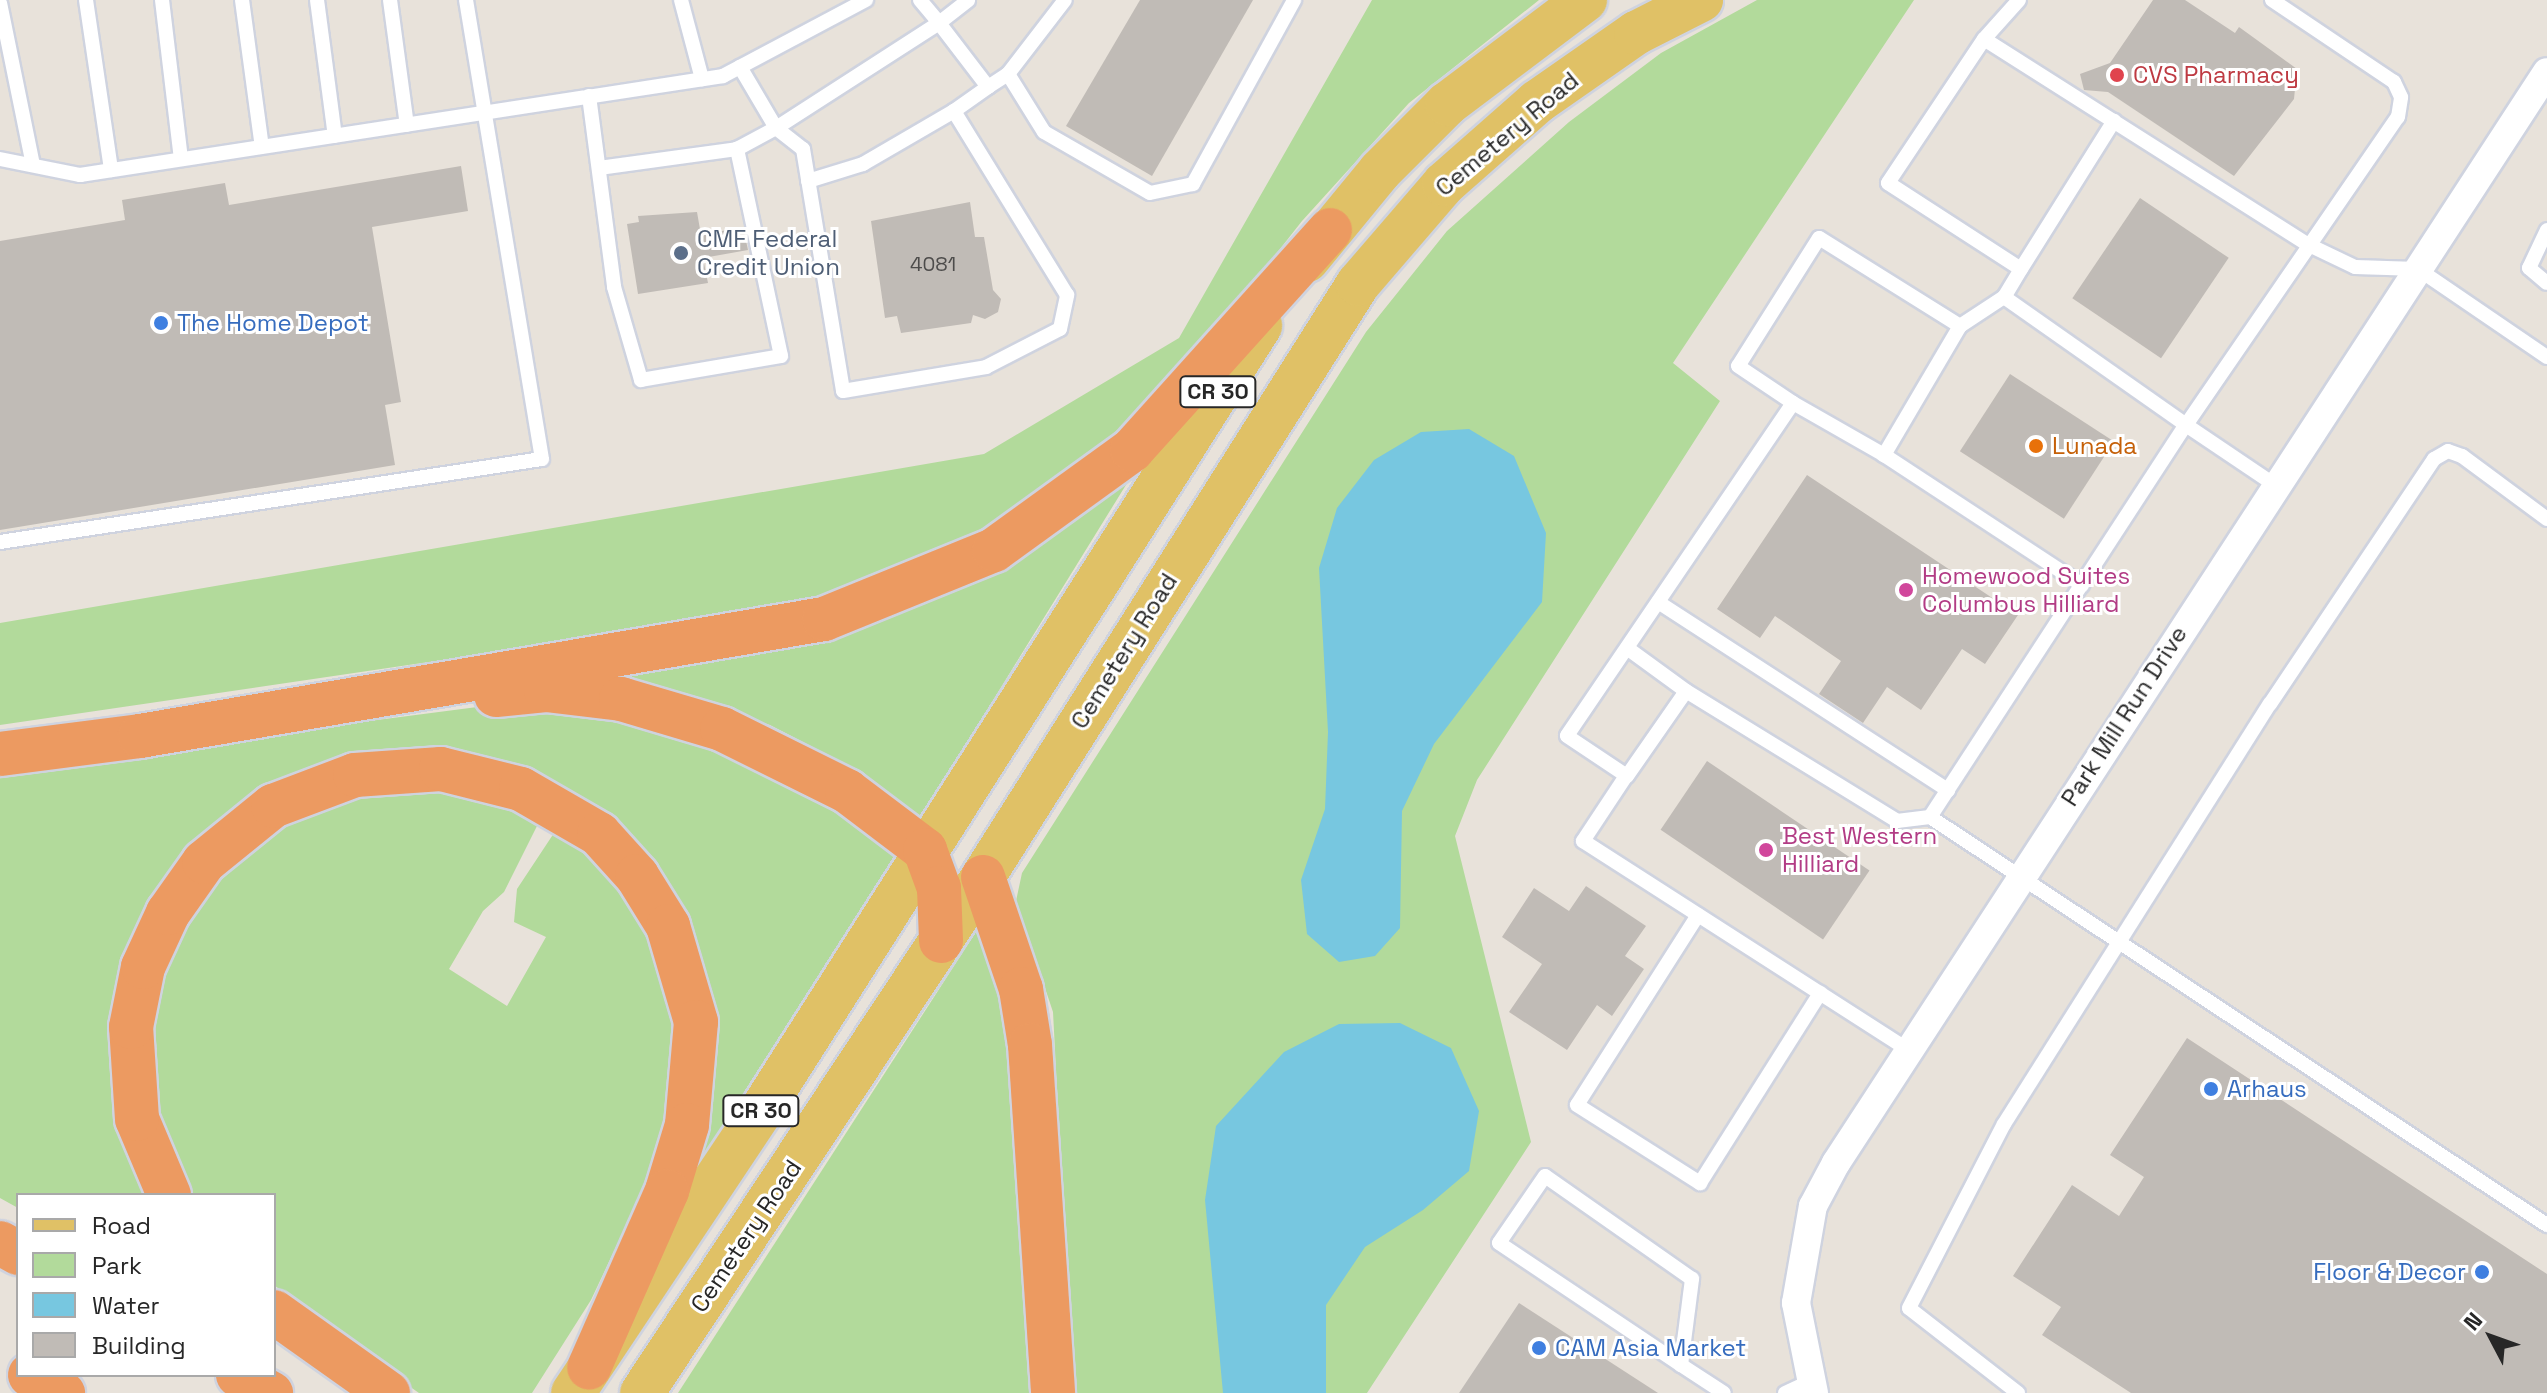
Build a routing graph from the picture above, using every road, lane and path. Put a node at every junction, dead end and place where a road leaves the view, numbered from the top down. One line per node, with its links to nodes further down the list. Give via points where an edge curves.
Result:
1 (86, 0): 38 (lane)
2 (162, 0): 35 (lane)
3 (242, 0): 32 (lane)
4 (317, 0): 31 (lane)
5 (390, 0): 29 (lane)
6 (466, 0): 27 (lane)
7 (681, 0): 23 (lane)
8 (866, 0): 20 (lane)
9 (920, 0): 18 (lane)
10 (968, 0): 18 (lane)
11 (1065, 0): 22 (lane)
12 (1294, 0): 22 (lane, via 1193,184 1150,193 1044,132)
13 (1585, 0): 40 (main road, CR 30, via 1447,104)
14 (1701, 0): 65 (main road, Cemetery Road / CR 30, via 1636,33 1537,102 1444,184 1368,272 1315,345)
15 (2019, 0): 19 (lane)
16 (2272, 0): 42 (lane, via 2394,82 2401,97 2398,117)
17 (0, 3): 36 (lane)
18 (939, 23): 24 (lane); 30 (lane)
19 (1984, 39): 28 (lane); 43 (lane, via 1888,183)
20 (740, 67): 23 (lane); 30 (lane)
21 (2547, 72): 44 (street, Park Mill Run Drive)
22 (1008, 74): 24 (lane)
23 (702, 79): 25 (lane)
24 (988, 87): 26 (lane)
25 (589, 96): 27 (lane); 37 (lane)
26 (954, 111): 39 (lane, via 863,164); 39 (lane, via 1067,295 1060,329 986,367 843,391)
27 (484, 114): 29 (lane); 54 (lane, via 542,459)
28 (2114, 121): 42 (lane); 43 (lane)
29 (407, 125): 31 (lane)
30 (776, 128): 33 (lane); 39 (lane, via 803,149)
31 (335, 136): 32 (lane)
32 (262, 147): 35 (lane)
33 (737, 149): 37 (lane); 37 (lane, via 781,356 641,380 614,287)
34 (0, 159): 36 (lane)
35 (181, 159): 38 (lane)
36 (33, 165): 38 (lane, via 80,175)
37 (599, 168)
38 (111, 170)
39 (808, 181)
40 (1330, 230): 59 (highway, via 1132,450 994,550 824,619); 64 (main road, CR 30, via 1262,323)
41 (2547, 230): 45 (lane, via 2529,268)
42 (2309, 245): 44 (lane, via 2355,267); 50 (lane)
43 (2021, 269): 46 (lane)
44 (2418, 269): 48 (lane); 52 (street, Park Mill Run Drive)
45 (2547, 283)
46 (2004, 297): 47 (lane); 50 (lane)
47 (1960, 326): 49 (lane, via 1819,238 1738,366); 51 (lane)
48 (2547, 357)
49 (1793, 403): 51 (lane); 56 (lane)
50 (2186, 425): 52 (lane); 55 (lane)
51 (1884, 455): 55 (lane)
52 (2275, 485): 66 (street, Park Mill Run Drive)
53 (2547, 519): 69 (lane, via 2462,456 2448,451 2434,459)
54 (0, 542)
55 (2082, 585): 62 (lane)
56 (1658, 602): 57 (lane); 62 (lane)
57 (1627, 648): 58 (lane); 61 (lane, via 1567,736)
58 (1686, 691): 61 (lane); 63 (lane, via 1897,821)
59 (140, 736): 60 (highway); 64 (highway, via 546,690 621,699 722,729 794,763 847,791)
60 (0, 754)
61 (1626, 776): 67 (lane, via 1583,841)
62 (1948, 790): 63 (lane)
63 (1930, 817): 66 (lane)
64 (925, 850): 68 (highway, via 939,888); 78 (main road, CR 30)
65 (983, 877): 68 (main road, Cemetery Road / CR 30); 84 (highway, via 1021,989 1030,1045)
66 (2018, 877): 69 (lane); 71 (street, Park Mill Run Drive)
67 (1698, 915): 70 (lane); 70 (lane, via 1577,1105 1700,1183)
68 (941, 941): 83 (main road, Cemetery Road / CR 30)
69 (2117, 942): 73 (lane); 86 (lane, via 2004,1124 1909,1308)
70 (1820, 993): 71 (lane)
71 (1908, 1050): 79 (street, Park Mill Run Drive, via 1813,1206 1796,1303)
72 (168, 1193): 78 (highway, via 151,1164 134,1104 131,1027 143,967 168,913 204,862 273,806 355,775 441,769 521,789 599,834 637,876 668,926 696,1022 687,1125 667,1191)
73 (2547, 1225)
74 (276, 1313): 82 (highway)
75 (1681, 1365): 75 (lane, via 1499,1243 1545,1176 1692,1279); 85 (lane)
76 (34, 1377): 80 (highway)
77 (242, 1377): 81 (highway)
78 (581, 1380)
79 (1803, 1389)
80 (63, 1393)
81 (271, 1393)
82 (388, 1393)
83 (642, 1393)
84 (1053, 1393)
85 (1724, 1393)
86 (2018, 1393)

